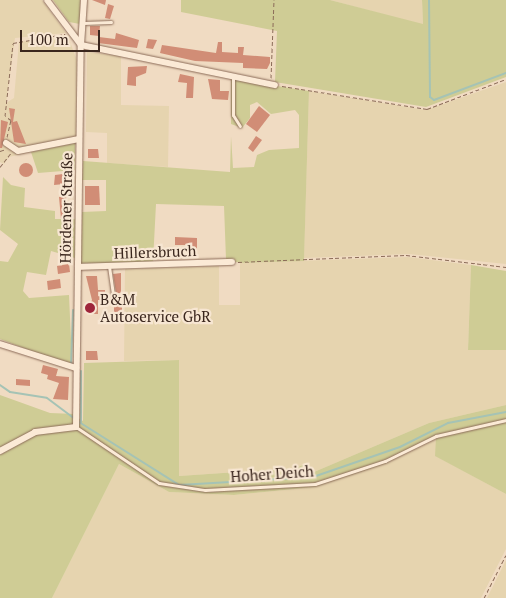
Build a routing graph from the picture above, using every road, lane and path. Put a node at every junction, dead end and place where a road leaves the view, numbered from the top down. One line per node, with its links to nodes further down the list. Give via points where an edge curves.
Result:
1 (47, 0): 6 (street)
2 (84, 0): 5 (street, Hördener Straße)
3 (274, 0): 10 (path)
4 (110, 22): 5 (lane)
5 (83, 23): 7 (street, Hördener Straße)
6 (71, 33): 7 (street); 13 (path, via 13,44)
7 (81, 45): 8 (street); 12 (street, Hördener Straße)
8 (233, 76): 10 (street); 11 (lane, via 232,115)
9 (506, 79): 10 (path, via 426,109)
10 (273, 84)
11 (240, 126)
12 (79, 139): 14 (street); 18 (street, Hördener Straße)
13 (6, 143): 14 (street)
14 (13, 150): 15 (path)
15 (0, 167)
16 (232, 262): 17 (street, Hillersbruch); 19 (path, via 406,255)
17 (109, 266): 18 (street, Hillersbruch); 20 (lane)
18 (78, 267): 22 (street, Hördener Straße)
19 (506, 267)
20 (113, 296)
21 (0, 344): 22 (street)
22 (76, 368): 24 (street, Hördener Straße)
23 (506, 420): 24 (lane, Hoher Deich, via 436,436 385,461 314,484 205,490 159,483)
24 (76, 422): 25 (street, via 35,432)
25 (0, 451)
26 (506, 555): 27 (path)
27 (484, 598)

